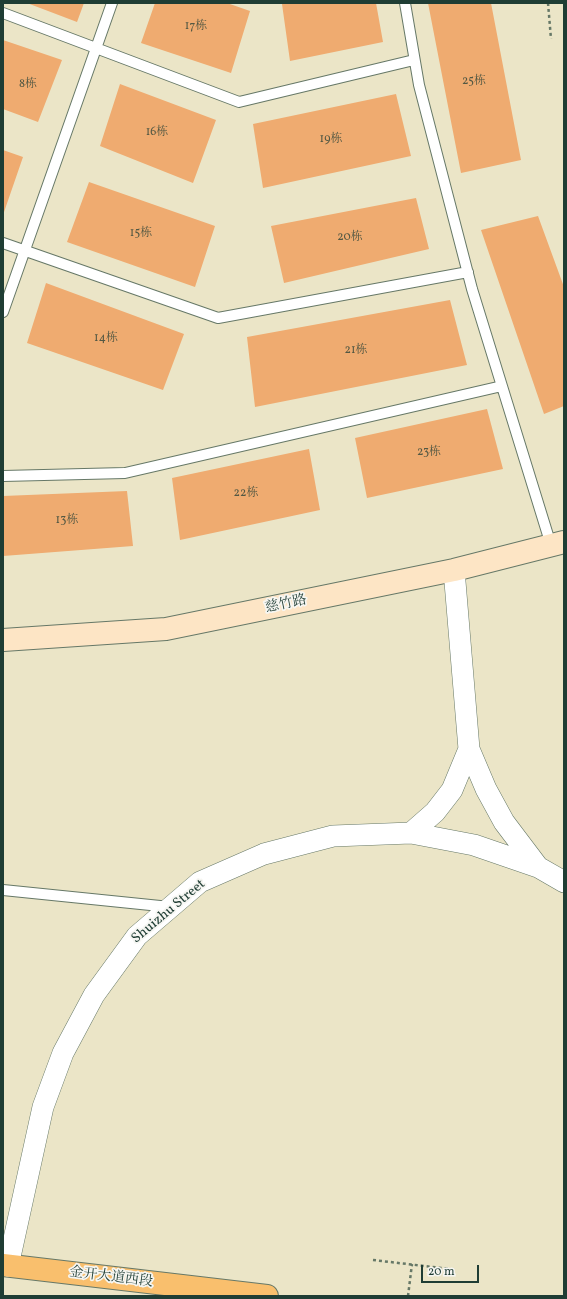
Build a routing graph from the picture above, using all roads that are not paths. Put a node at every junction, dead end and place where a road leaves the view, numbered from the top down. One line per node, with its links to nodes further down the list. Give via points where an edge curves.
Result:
1 (112, 3): 4 (lane)
2 (405, 3): 5 (lane)
3 (3, 13): 4 (lane)
4 (96, 49): 5 (lane, via 239,102); 7 (lane)
5 (414, 60): 8 (lane, via 418,85)
6 (3, 243): 7 (lane)
7 (24, 251): 8 (lane, via 218,318); 9 (lane)
8 (468, 272): 10 (lane)
9 (3, 312)
10 (502, 386): 11 (lane, via 125,472); 12 (lane)
11 (3, 476)
12 (557, 544): 13 (street, 慈竹路)
13 (454, 570): 14 (street, 慈竹路, via 166,629); 15 (street)
14 (3, 640)
15 (469, 749): 16 (street, via 452,790 435,812); 17 (street, via 504,822)
16 (411, 833): 17 (street, Shuizhu Street, via 474,845); 20 (street, Shuizhu Street, via 333,836 264,854 200,882)
17 (538, 867): 18 (street, Shuizhu Street)
18 (564, 882)
19 (3, 890): 20 (lane)
20 (171, 907): 21 (street, Shuizhu Street, via 137,936 94,995 63,1053 43,1107)
21 (5, 1265): 22 (main road, 金开大道西段)
22 (267, 1296)

